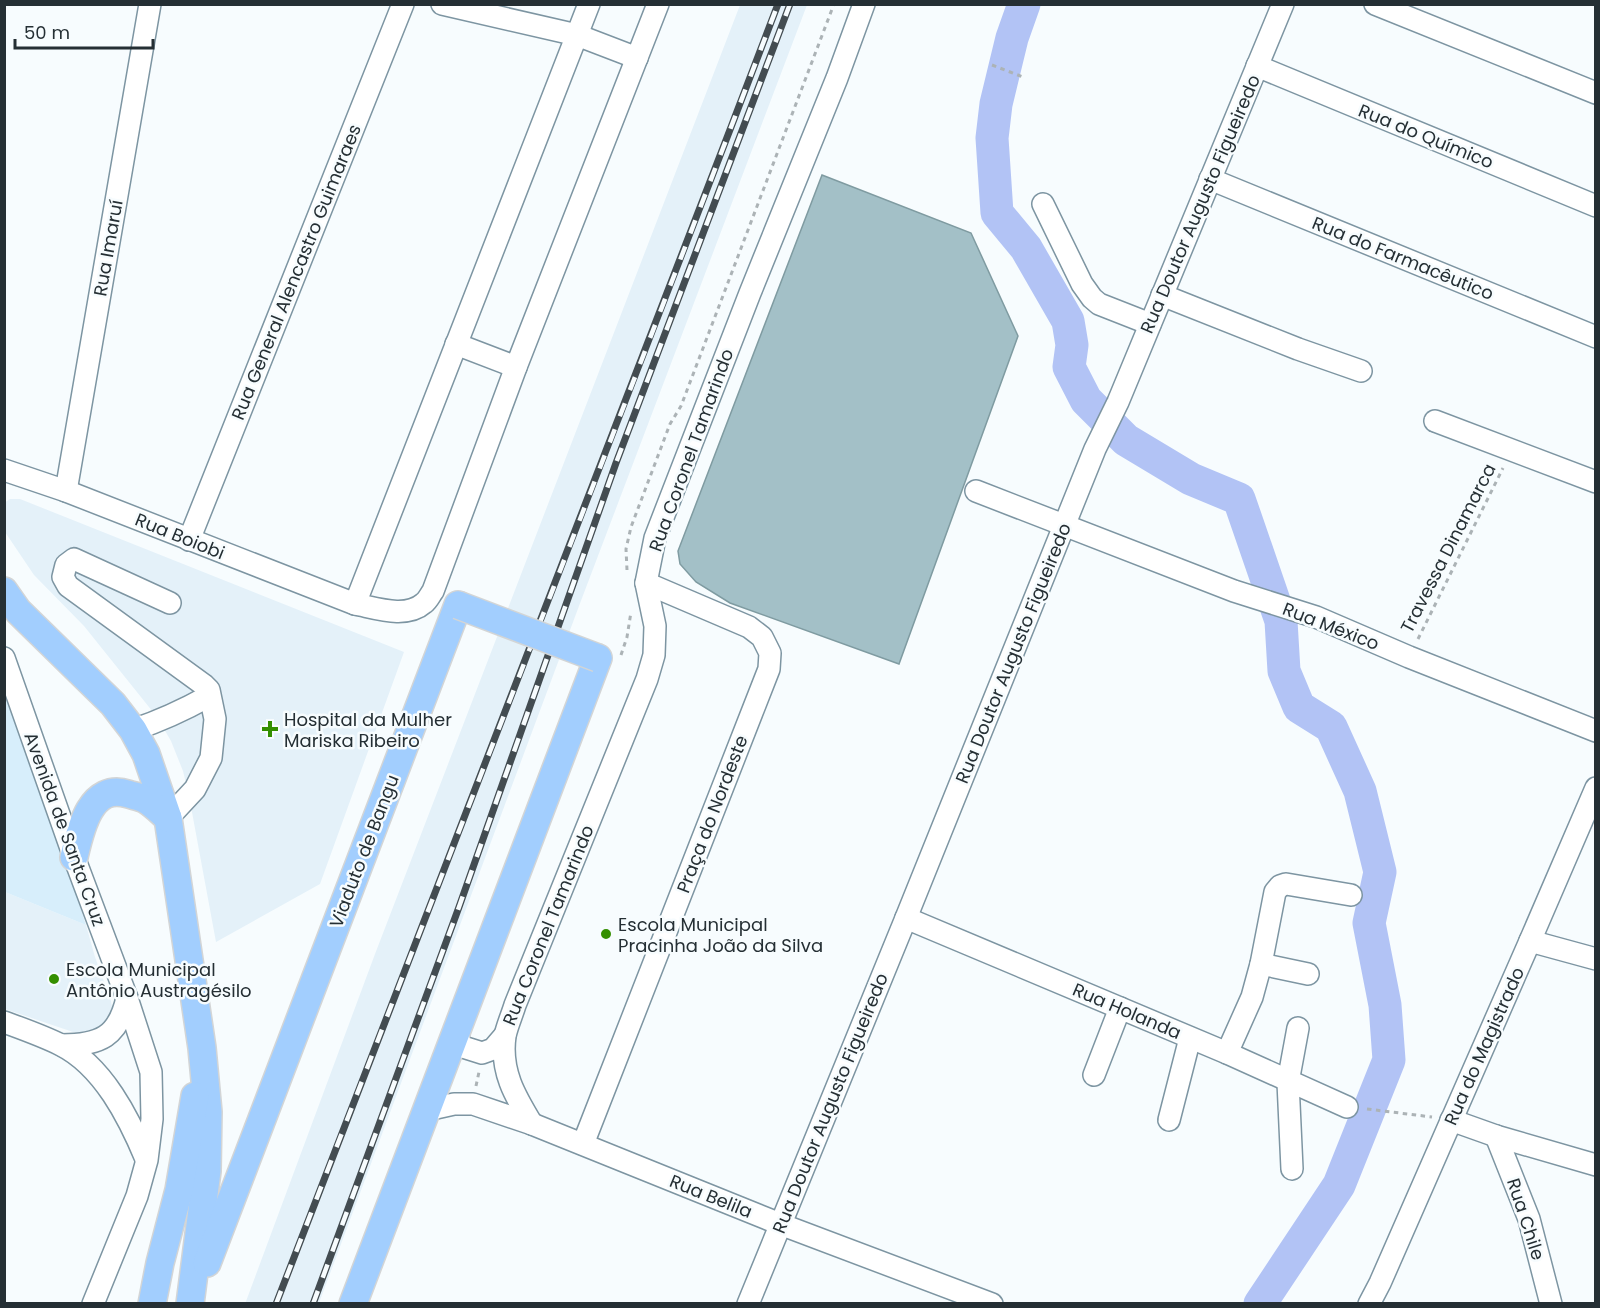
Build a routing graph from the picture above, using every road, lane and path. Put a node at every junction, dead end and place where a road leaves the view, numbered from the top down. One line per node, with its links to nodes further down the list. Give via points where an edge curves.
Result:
1 (150, 4): 29 (street, Rua Imaruí)
2 (404, 4): 32 (street, Rua General Alencastro Guimaraes)
3 (442, 4): 9 (street)
4 (589, 4): 10 (street)
5 (658, 4): 11 (street)
6 (864, 4): 33 (street, Rua Coronel Tamarindo, via 655,538)
7 (1283, 4): 13 (street, Rua Doutor Augusto Figueiredo)
8 (1375, 4): 15 (street)
9 (469, 7): 10 (street)
10 (578, 35): 11 (street); 22 (street)
11 (637, 58): 23 (street)
12 (992, 65): 14 (path)
13 (1257, 66): 16 (street, Rua Doutor Augusto Figueiredo); 18 (street, Rua do Químico)
14 (1023, 77)
15 (1596, 93)
16 (1210, 179): 19 (street, Rua Doutor Augusto Figueiredo); 21 (street, Rua do Farmacêutico)
17 (1043, 204): 20 (street, via 1092,298)
18 (1596, 206)
19 (1162, 295): 20 (street, Rua Doutor Augusto Figueiredo); 24 (street)
20 (1150, 324): 31 (street, Rua Doutor Augusto Figueiredo)
21 (1596, 337)
22 (456, 344): 23 (street); 36 (street)
23 (516, 368): 36 (street, Rua Boiobi, via 433,591 425,603 399,611)
24 (1361, 370)
25 (1435, 421): 26 (street)
26 (1512, 451): 28 (street); 37 (path, Travessa Dinamarca)
27 (4, 470): 29 (street, Rua Boiobi)
28 (1596, 482)
29 (66, 491): 32 (street, Rua Boiobi)
30 (976, 491): 31 (street, Rua México)
31 (1064, 525): 37 (street, Rua México, via 1234,591 1316,617); 46 (street, Rua Doutor Augusto Figueiredo)
32 (189, 540): 36 (street, Rua Boiobi)
33 (646, 583): 56 (street, Rua Coronel Tamarindo, via 655,627 654,655 647,679); 69 (street, Praça do Nordeste, via 749,627 762,638 770,653 769,669)
34 (4, 591): 40 (main road, via 18,611 113,704)
35 (170, 603): 39 (street, via 74,559 66,565 63,577 68,586 204,685)
36 (355, 604)
37 (1409, 657): 41 (street, Rua México)
38 (4, 658): 44 (street, Avenida de Santa Cruz)
39 (209, 696): 40 (street); 43 (street, via 215,719 211,758 195,789)
40 (133, 730): 43 (main road, via 146,754)
41 (1596, 731)
42 (1596, 788): 47 (street, Rua do Magistrado)
43 (168, 818): 44 (main road, via 144,799 123,792 108,794 85,817); 59 (main road)
44 (74, 857): 51 (street, Avenida de Santa Cruz)
45 (1351, 895): 49 (street, via 1280,886 1275,892)
46 (906, 918): 52 (street, Rua Holanda); 73 (street, Rua Doutor Augusto Figueiredo)
47 (1530, 940): 48 (street); 66 (street, Rua do Magistrado)
48 (1596, 958)
49 (1261, 964): 50 (street); 60 (street, via 1252,997)
50 (1308, 974)
51 (127, 998): 58 (street, via 114,1029 98,1041); 70 (street, Avenida de Santa Cruz, via 151,1072 152,1119)
52 (1120, 1008): 57 (street, Rua Holanda); 61 (street)
53 (4, 1022): 58 (street)
54 (459, 1028): 56 (street, Rua Coronel Tamarindo, via 458,1040 463,1047 482,1053 493,1050); 64 (main road); 76 (main road, Viaduto de Bangu, bridge, via 598,658 458,605)
55 (1298, 1028): 62 (street)
56 (505, 1035): 67 (street, Rua Coronel Tamarindo, via 503,1058 507,1077)
57 (1191, 1038): 60 (street, Rua Holanda); 65 (street)
58 (62, 1045): 70 (street, via 104,1083 121,1106)
59 (202, 1048): 75 (main road, via 179,1190); 76 (main road, via 208,1112 207,1171)
60 (1227, 1053): 62 (street, Rua Holanda)
61 (1094, 1075)
62 (1288, 1082): 63 (street, Rua Holanda); 72 (street)
63 (1347, 1107): 66 (path)
64 (427, 1110): 67 (street, Rua Belila, via 473,1104); 77 (main road)
65 (1169, 1120)
66 (1451, 1120): 68 (street); 80 (street, Rua do Magistrado)
67 (532, 1124): 69 (street, Rua Belila)
68 (1496, 1136): 71 (street); 81 (street, Rua Chile, via 1529,1220)
69 (583, 1144): 73 (street, Rua Belila)
70 (147, 1160): 74 (street, Avenida de Santa Cruz, via 137,1196)
71 (1596, 1165)
72 (1292, 1169)
73 (780, 1224): 78 (street, Rua Doutor Augusto Figueiredo); 79 (street, Rua Belila)
74 (93, 1304)
75 (152, 1304)
76 (191, 1304)
77 (353, 1304)
78 (748, 1304)
79 (992, 1304)
80 (1369, 1304)
81 (1551, 1304)

